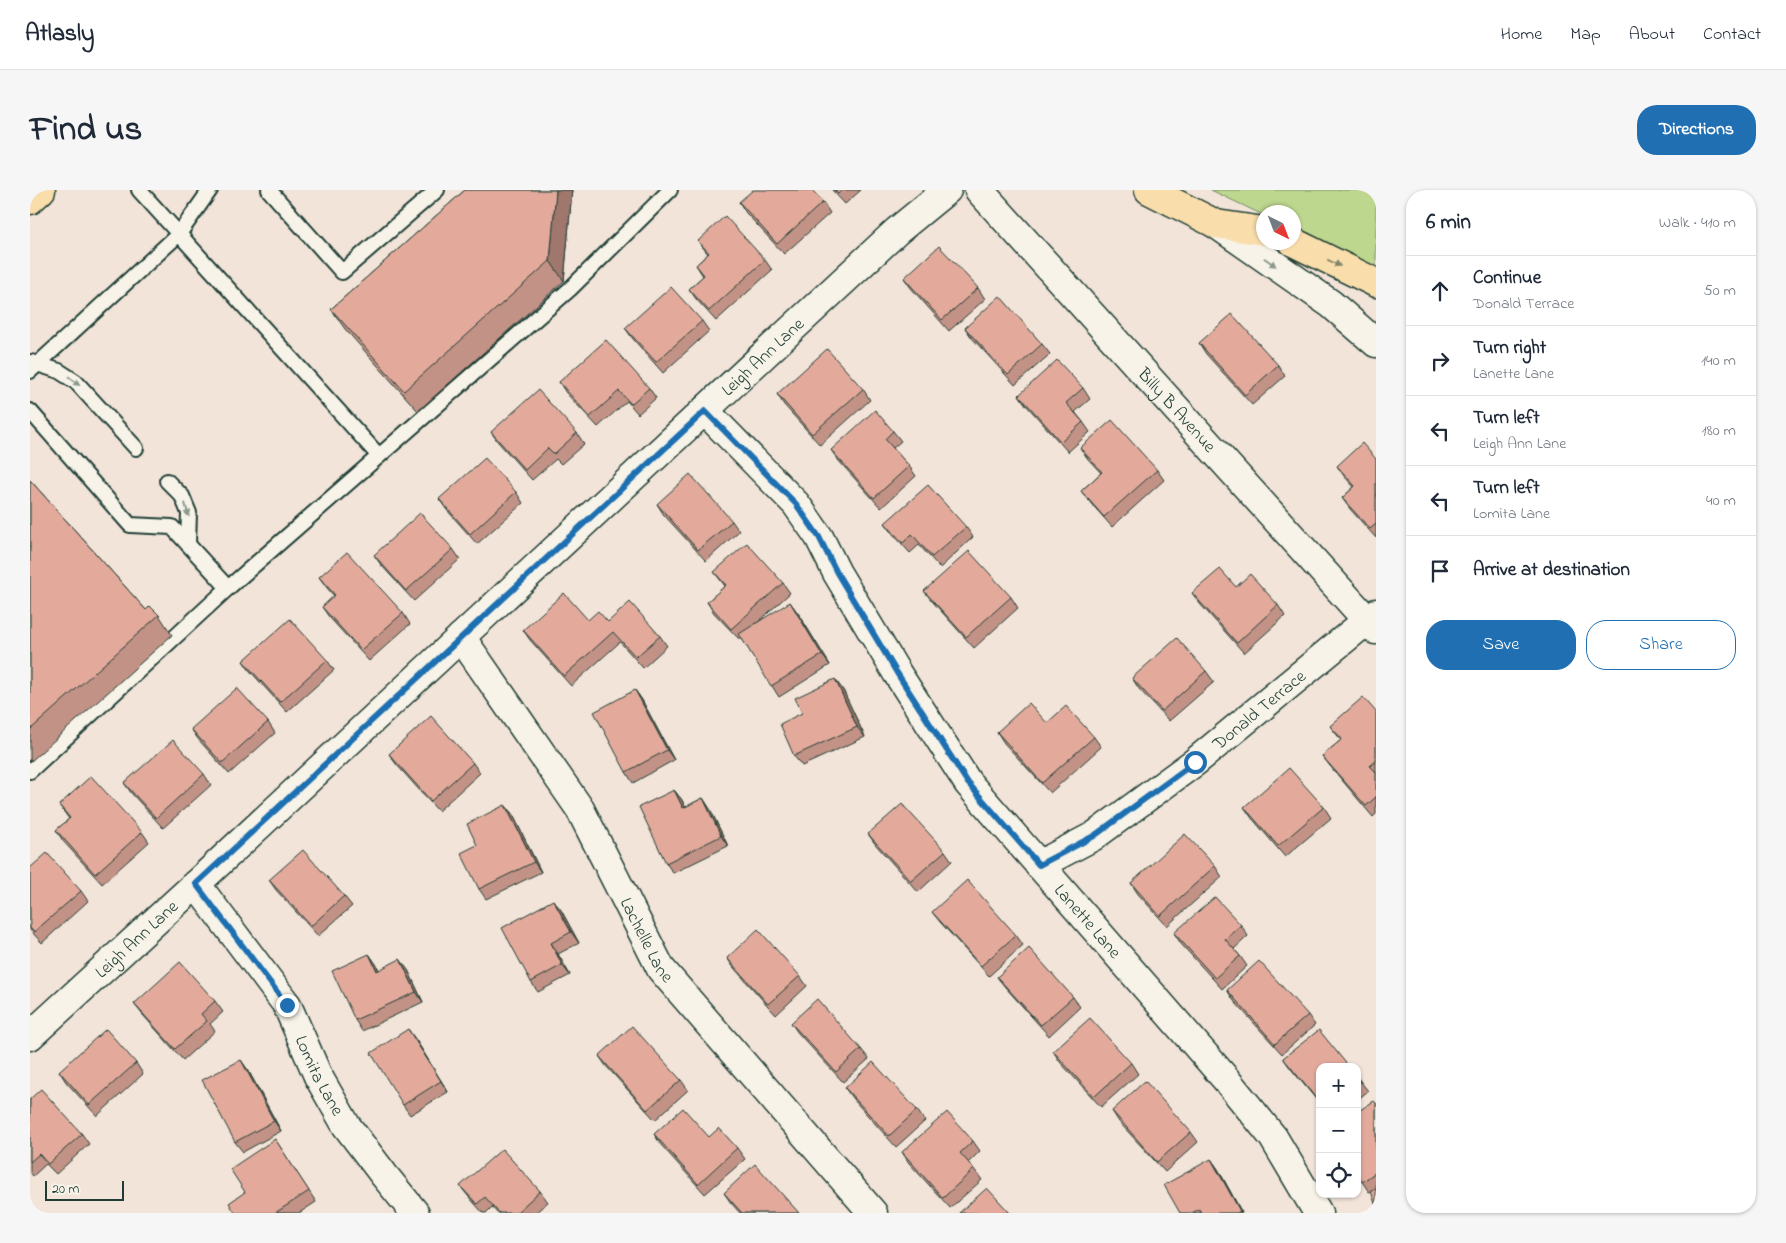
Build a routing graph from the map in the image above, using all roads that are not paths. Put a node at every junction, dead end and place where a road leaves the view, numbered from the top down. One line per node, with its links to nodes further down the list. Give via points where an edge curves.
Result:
1 (41, 190): 10 (main road)
2 (139, 190): 13 (lane)
3 (210, 190): 13 (lane)
4 (269, 190): 5 (lane, via 342,272)
5 (437, 190)
6 (670, 190): 21 (lane, via 570,289)
7 (947, 190): 19 (street, Leigh Ann Lane, via 897,231)
8 (979, 190): 25 (street, Billy B Avenue)
9 (1149, 190): 11 (main road)
10 (30, 200)
11 (1216, 224): 12 (main road); 16 (street, one-way to 16, via 1331,304)
12 (1256, 230)
13 (179, 234): 17 (lane); 21 (lane)
14 (1301, 246): 15 (main road, one-way to 15)
15 (1376, 283)
16 (1376, 343)
17 (33, 365): 20 (lane, one-way to 20, via 59,371 76,382)
18 (30, 411): 23 (lane, via 130,525 172,527)
19 (705, 411): 26 (street, Leigh Ann Lane); 28 (street, Lanette Lane, via 796,504 819,537 897,673 968,783)
20 (136, 448)
21 (380, 456): 24 (lane)
22 (167, 481): 23 (lane, one-way to 23, via 182,496 189,513)
23 (188, 544): 24 (lane)
24 (228, 588): 27 (lane)
25 (1373, 622): 28 (street, Donald Terrace, via 1195,762 1094,836)
26 (461, 637): 29 (street, Leigh Ann Lane); 32 (street, Lachelle Lane, via 580,809 661,969)
27 (30, 771)
28 (1039, 865): 33 (street, Lanette Lane, via 1273,1137)
29 (196, 884): 30 (street, Leigh Ann Lane); 31 (street, Lomita Lane, via 287,1005 318,1076 346,1125)
30 (30, 1036)
31 (415, 1213)
32 (873, 1213)
33 (1318, 1213)

